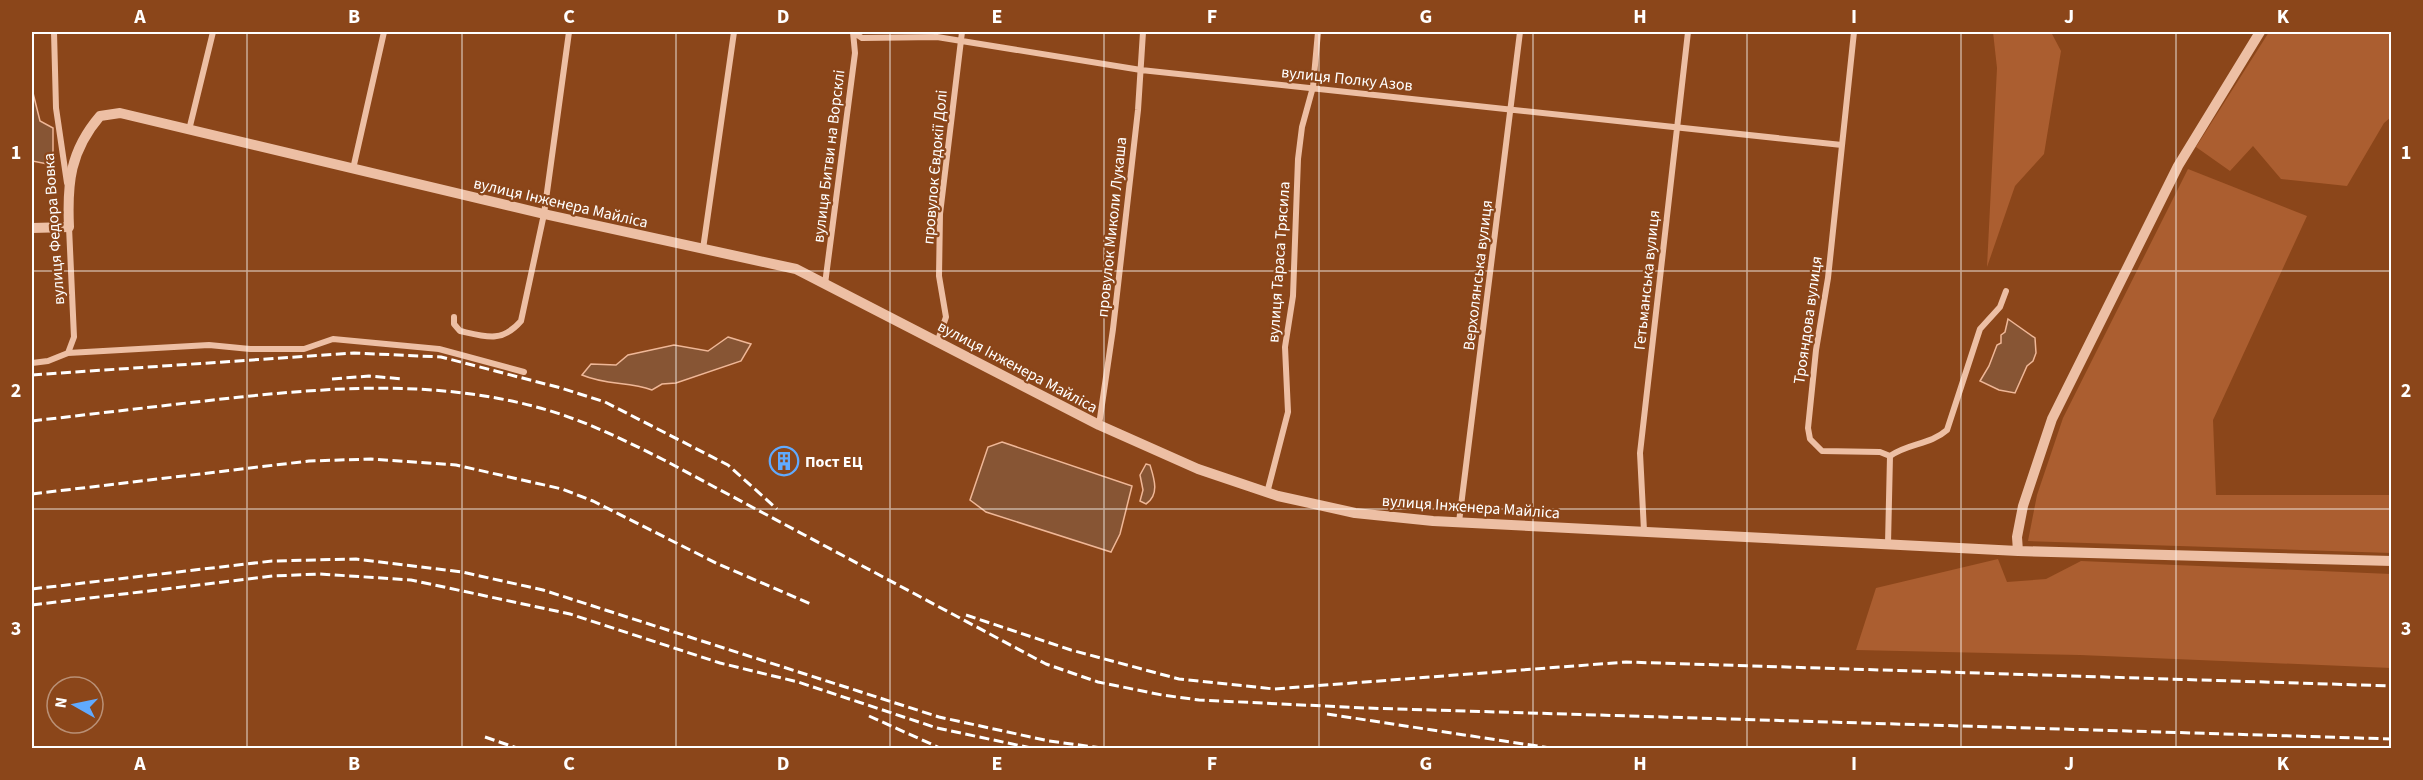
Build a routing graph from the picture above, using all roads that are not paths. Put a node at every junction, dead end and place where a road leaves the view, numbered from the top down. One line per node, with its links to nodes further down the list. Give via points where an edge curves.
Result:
1 (54, 32): 22 (street, вулиця Федора Вовка, via 56,108)
2 (213, 32): 19 (street)
3 (384, 32): 21 (street)
4 (569, 32): 23 (street)
5 (734, 32): 26 (street)
6 (853, 32): 14 (street, вулиця Полку Азов, via 862,38 937,37); 27 (street, вулиця Битви на Ворсклі, via 855,53)
7 (962, 32): 14 (street, провулок Євдокії Долі)
8 (1143, 32): 15 (street, провулок Миколи Лукаша)
9 (1317, 32): 16 (street, вулиця Тараса Трясила)
10 (1520, 32): 17 (street, Верхолянська вулиця)
11 (1688, 32): 18 (street, Гетьманська вулиця)
12 (1854, 32): 20 (street, Трояндова вулиця)
13 (2260, 32): 40 (street, via 2178,166 2052,419 2023,506)
14 (960, 42): 15 (street, вулиця Полку Азов); 30 (street, провулок Євдокії Долі, via 940,214 939,276 946,317)
15 (1141, 70): 16 (street, вулиця Полку Азов); 34 (street, провулок Миколи Лукаша)
16 (1313, 87): 17 (street, вулиця Полку Азов); 36 (street, вулиця Тараса Трясила, via 1298,159 1293,296 1286,347 1288,412)
17 (1511, 108): 18 (street, вулиця Полку Азов); 37 (street, Верхолянська вулиця)
18 (1677, 129): 20 (street, вулиця Полку Азов); 38 (street, Гетьманська вулиця, via 1640,453)
19 (189, 130): 21 (street, вулиця Інженера Майліса); 22 (street, вулиця Інженера Майліса, via 120,113 100,116 76,153)
20 (1842, 146): 35 (street, Трояндова вулиця, via 1808,428 1810,439 1822,451 1880,452)
21 (353, 169): 23 (street, вулиця Інженера Майліса)
22 (67, 187): 24 (street, вулиця Федора Вовка)
23 (544, 214): 26 (street, вулиця Інженера Майліса); 29 (street, via 521,321 511,333 500,337 460,331)
24 (69, 227): 25 (street); 31 (street, вулиця Федора Вовка, via 74,337)
25 (32, 228)
26 (703, 249): 27 (street, вулиця Інженера Майліса, via 796,269)
27 (825, 284): 30 (street, вулиця Інженера Майліса)
28 (2006, 291): 35 (street, via 2000,307 1980,329 1947,430 1938,438 1902,447)
29 (454, 317)
30 (938, 340): 34 (street, вулиця Інженера Майліса)
31 (68, 353): 32 (street); 33 (street, via 209,345 304,349 333,339 439,349)
32 (32, 363)
33 (524, 372)
34 (1099, 425): 36 (street, вулиця Інженера Майліса, via 1198,469)
35 (1890, 456): 39 (street)
36 (1268, 493): 37 (street, вулиця Інженера Майліса, via 1355,513)
37 (1459, 522): 38 (street, вулиця Інженера Майліса)
38 (1644, 531): 39 (street, вулиця Інженера Майліса)
39 (1888, 544): 40 (street, вулиця Інженера Майліса)
40 (2018, 550): 41 (street, вулиця Інженера Майліса)
41 (2391, 561)

